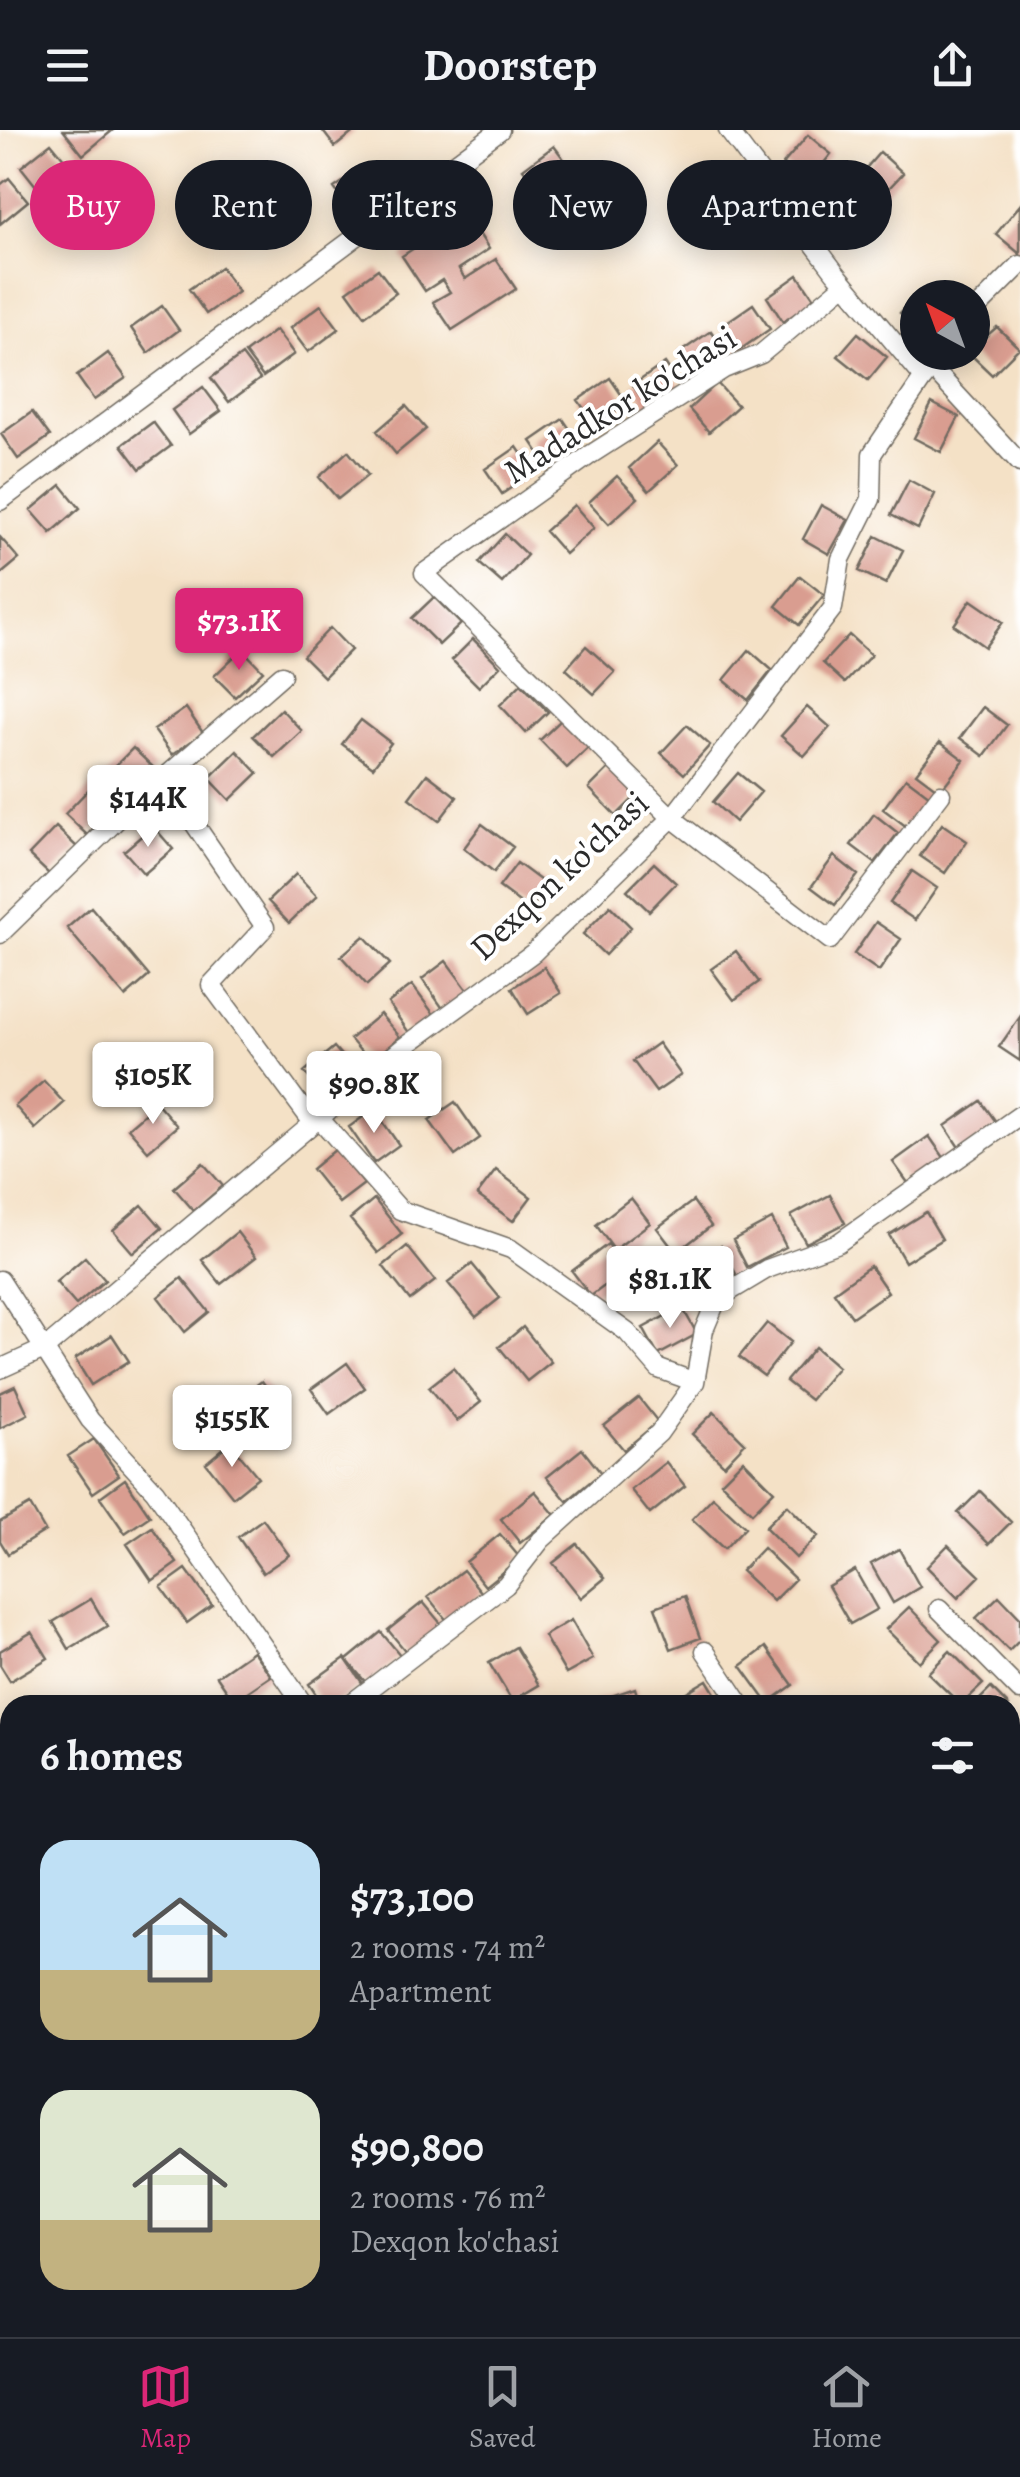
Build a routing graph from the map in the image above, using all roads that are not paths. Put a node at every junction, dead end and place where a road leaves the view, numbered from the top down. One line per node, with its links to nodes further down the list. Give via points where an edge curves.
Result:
1 (500, 130): 10 (street)
2 (728, 130): 4 (street)
3 (1020, 265): 5 (street)
4 (845, 284): 6 (street); 14 (street, Madadkor ko'chasi, via 761,354 724,370 590,455 424,573)
5 (990, 295)
6 (900, 336)
7 (929, 370): 14 (street, Dexqon ko'chasi, via 872,454 870,499 840,559 833,608)
8 (936, 370): 9 (street)
9 (1020, 463)
10 (0, 501)
11 (282, 675): 12 (street)
12 (163, 778): 15 (street); 17 (street, via 265,927 212,985)
13 (941, 794): 14 (street, via 830,940)
14 (672, 818): 17 (street, Dexqon ko'chasi, via 533,953 404,1046)
15 (0, 934)
16 (1020, 1115): 21 (street, via 838,1243 767,1269 717,1300)
17 (316, 1121): 19 (street, Dexqon ko'chasi); 21 (street, via 400,1210 511,1249 627,1332 659,1369)
18 (0, 1280): 19 (street)
19 (46, 1348): 20 (street, Dexqon ko'chasi); 25 (street, via 90,1420 156,1491)
20 (0, 1370)
21 (695, 1382): 26 (street, via 659,1433 542,1540 506,1585)
22 (939, 1609): 24 (street)
23 (705, 1651): 27 (street)
24 (1020, 1691)
25 (297, 1695)
26 (362, 1695)
27 (734, 1695)

